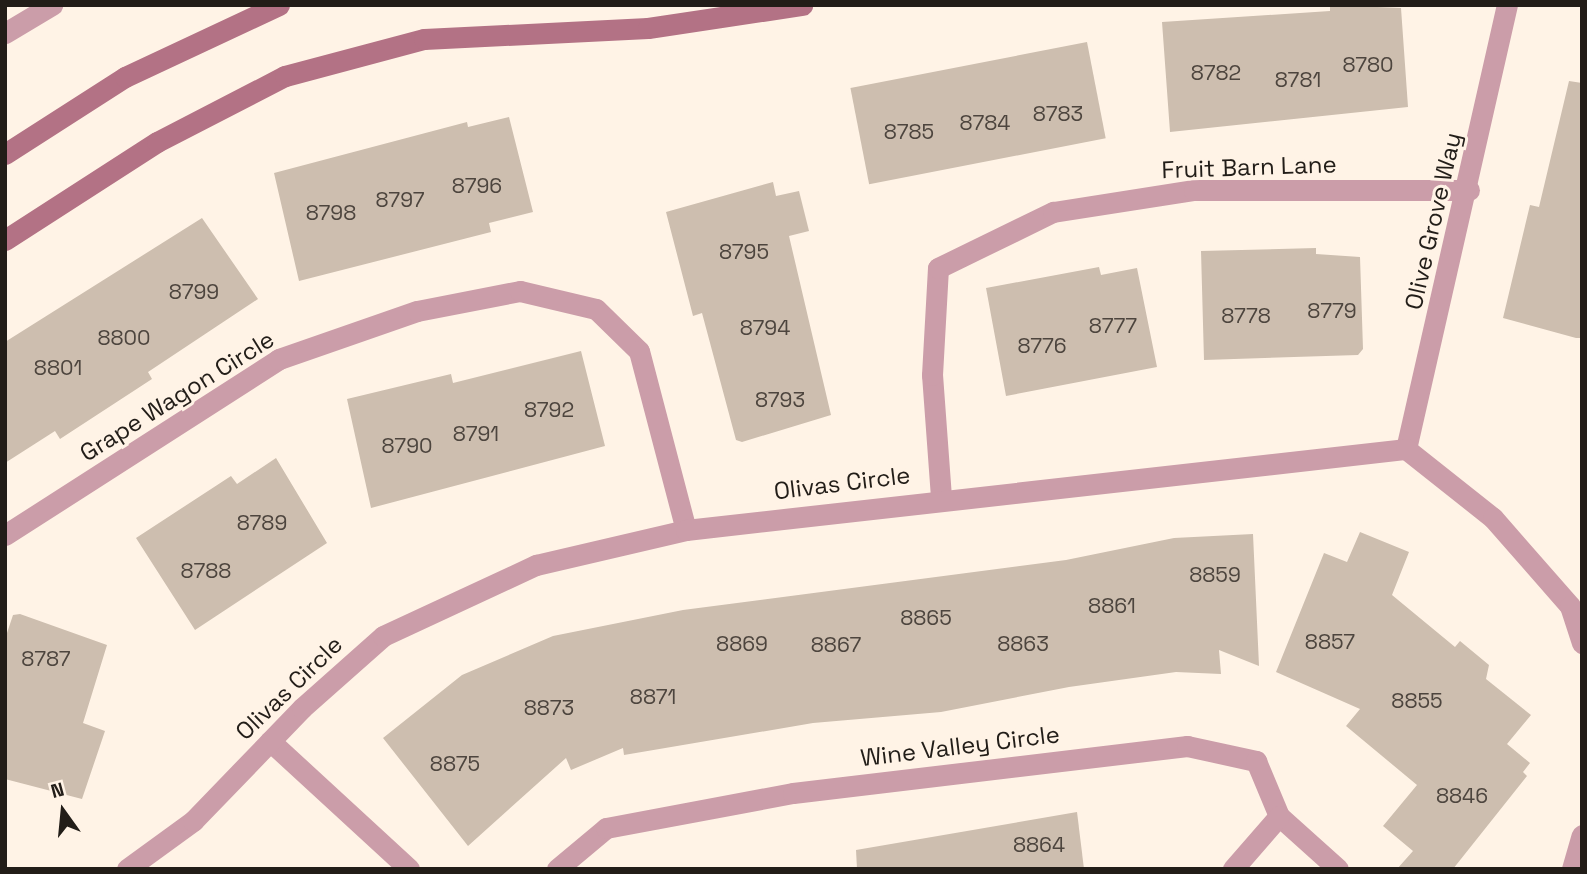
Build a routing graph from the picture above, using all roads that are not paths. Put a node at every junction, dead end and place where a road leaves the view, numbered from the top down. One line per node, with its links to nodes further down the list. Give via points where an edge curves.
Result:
1 (52, 5): 5 (street)
2 (279, 5): 6 (street, via 125,77)
3 (802, 5): 8 (street, via 648,28 424,39 285,76 158,142)
4 (1507, 5): 7 (street, Olive Grove Way)
5 (5, 33)
6 (5, 154)
7 (1469, 190): 9 (street, Olive Grove Way); 10 (street, Fruit Barn Lane, via 1194,190 1053,212 938,268 932,376)
8 (5, 240)
9 (1406, 449): 10 (street, Olivas Circle); 13 (street, via 1493,518 1570,606)
10 (941, 497): 11 (street, Olivas Circle)
11 (686, 530): 12 (street, Grape Wagon Circle, via 639,351 596,309 520,291 417,311 279,359); 14 (street, Olivas Circle, via 536,565 383,636)
12 (5, 535)
13 (1582, 643)
14 (270, 741): 17 (street, Olivas Circle, via 193,821); 18 (street)
15 (1279, 816): 19 (street, Wine Valley Circle, via 1255,761 1187,746 793,793 606,828); 20 (street); 21 (street)
16 (1582, 835): 22 (street)
17 (127, 869)
18 (410, 869)
19 (557, 869)
20 (1233, 869)
21 (1338, 869)
22 (1572, 869)

